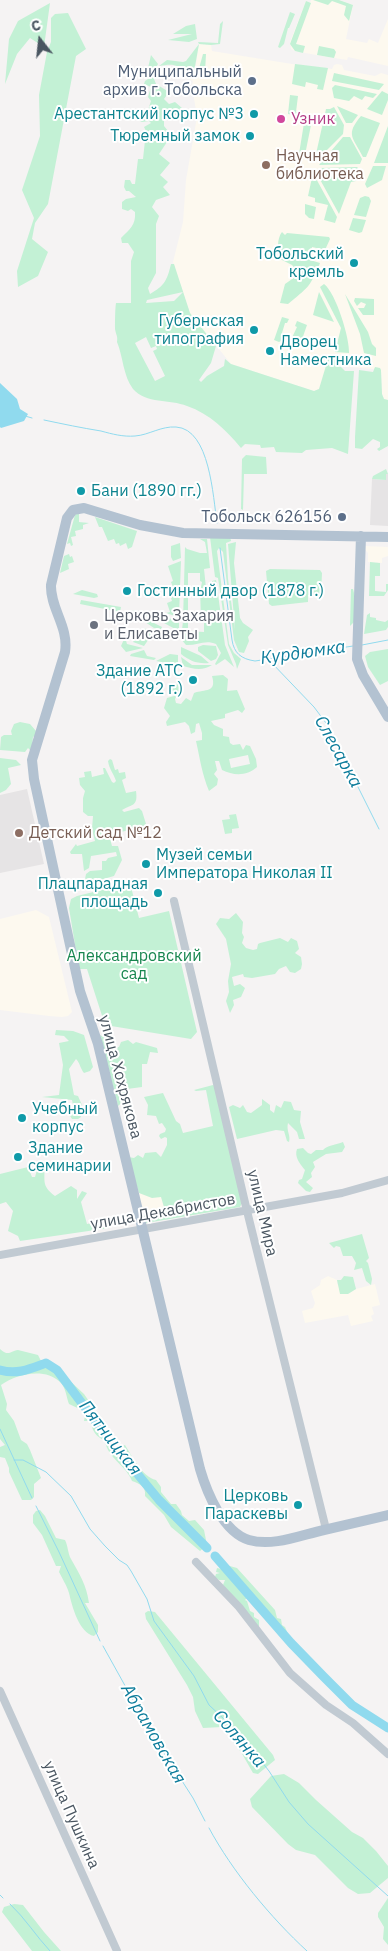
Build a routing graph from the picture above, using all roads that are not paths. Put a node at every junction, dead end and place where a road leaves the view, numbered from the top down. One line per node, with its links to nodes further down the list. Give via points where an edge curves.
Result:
1 (361, 536): 2 (main road); 3 (main road, via 358,664); 7 (main road, улица Хохрякова, via 183,533 84,508 70,512 67,518 51,593 63,626 66,647 32,767 80,991 98,1044)
2 (388, 537)
3 (388, 717)
4 (174, 902): 6 (street, улица Мира)
5 (388, 1180): 6 (street, улица Декабристов, via 342,1193)
6 (247, 1210): 7 (street, улица Декабристов); 10 (street, улица Мира)
7 (142, 1229): 8 (street, улица Декабристов); 10 (main road, улица Хохрякова, via 203,1480 217,1509 236,1533 249,1540 280,1540)
8 (0, 1255)
9 (388, 1515): 10 (main road)
10 (326, 1529)
11 (196, 1562): 13 (street, via 239,1607 297,1680)
12 (0, 1690): 14 (street, улица Пушкина)
13 (388, 1754)
14 (117, 1951)

